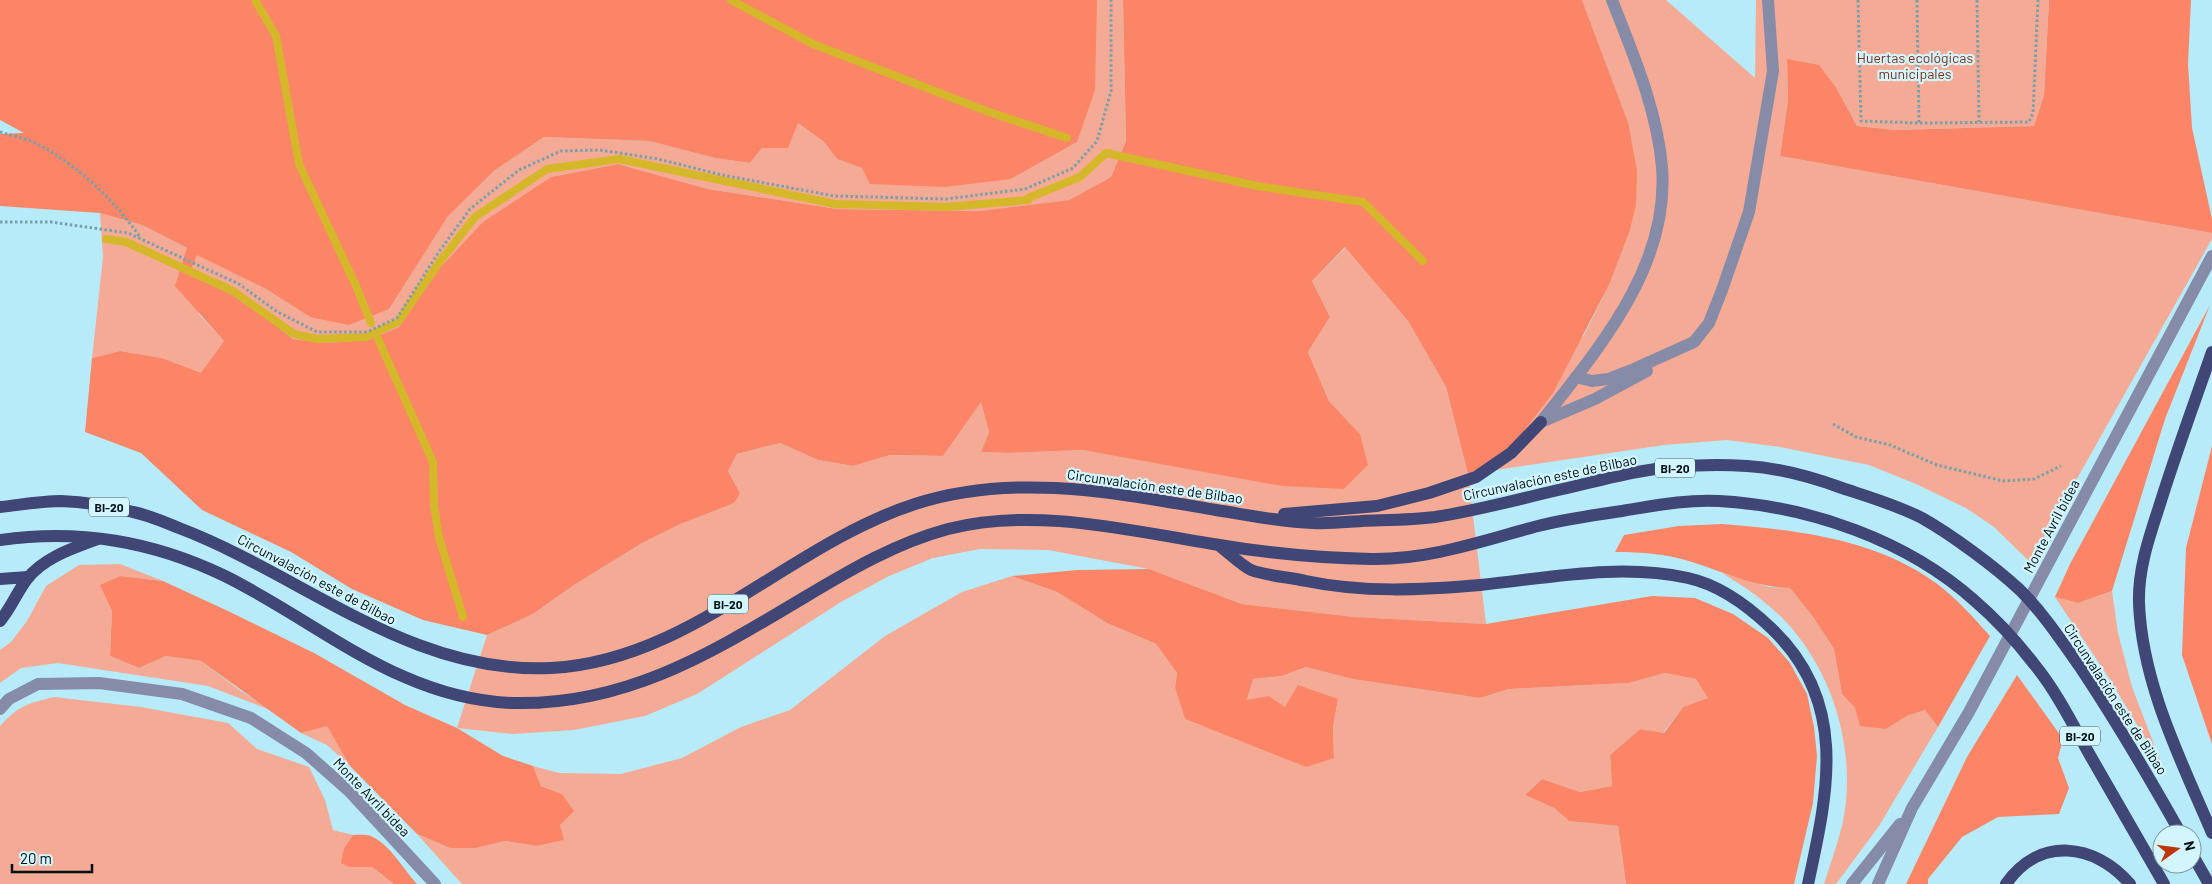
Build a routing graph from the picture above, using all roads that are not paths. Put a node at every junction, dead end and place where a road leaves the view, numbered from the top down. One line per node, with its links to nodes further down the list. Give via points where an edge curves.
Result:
1 (1612, 0): 6 (street, via 1653,115 1662,168 1660,218 1639,282 1597,351)
2 (1768, 0): 5 (street, via 1773,71 1750,212 1708,323 1694,342)
3 (2212, 256): 17 (street, Monte Avril bidea, via 1969,712)
4 (2212, 352): 19 (main road, via 2142,559 2139,602 2146,659 2164,718)
5 (1662, 358): 6 (street, via 1608,379 1592,381); 7 (street, via 1648,370 1595,399)
6 (1576, 377): 7 (street)
7 (1541, 422): 9 (main road, via 1511,454 1476,477 1429,493 1377,506)
8 (0, 507): 9 (main road, Circunvalación este de Bilbao / BI-20, via 60,501 139,513 213,541 347,614 417,646 460,659 550,668 599,662 670,636 866,522 964,492 1016,486 1074,488)
9 (1254, 516): 18 (main road, Circunvalación este de Bilbao / BI-20, via 1315,524 1431,518 1636,472 1673,468 1749,466 1824,481 1923,519 1963,545 2019,590 2052,627 2103,701)
10 (99, 538): 11 (main road, BI-20, via 33,535); 12 (main road, BI-20, via 154,548 226,577 376,665 432,688 509,703 573,700 637,685 728,643 866,560 950,529 997,521 1038,520 1109,526); 13 (main road, via 55,556)
11 (0, 540)
12 (1219, 545): 22 (main road, via 1250,570 1358,588 1406,590 1480,585 1582,572 1645,572 1690,578 1726,593 1759,616 1788,644 1821,709 1827,747 1826,794); 27 (main road, BI-20, via 1281,554 1392,559 1454,550 1544,524 1713,500 1772,507 1828,521 1885,542 1939,573 1976,602 2026,656 2063,705)
13 (28, 577): 14 (main road); 15 (main road)
14 (0, 579)
15 (0, 621)
16 (0, 709): 21 (street, Monte Avril bidea, via 9,699 38,684 98,683 182,694 251,718 306,753 349,791)
17 (1912, 808): 23 (street, Monte Avril bidea); 24 (street, Monte Avril bidea)
18 (2176, 824)
19 (2212, 833)
20 (2202, 872): 28 (main road)
21 (435, 884)
22 (1808, 884)
23 (1852, 884)
24 (1878, 884)
25 (2006, 884): 26 (main road, via 2023,866 2041,855 2068,850 2089,853 2110,865)
26 (2130, 884)
27 (2164, 884)
28 (2209, 884)

